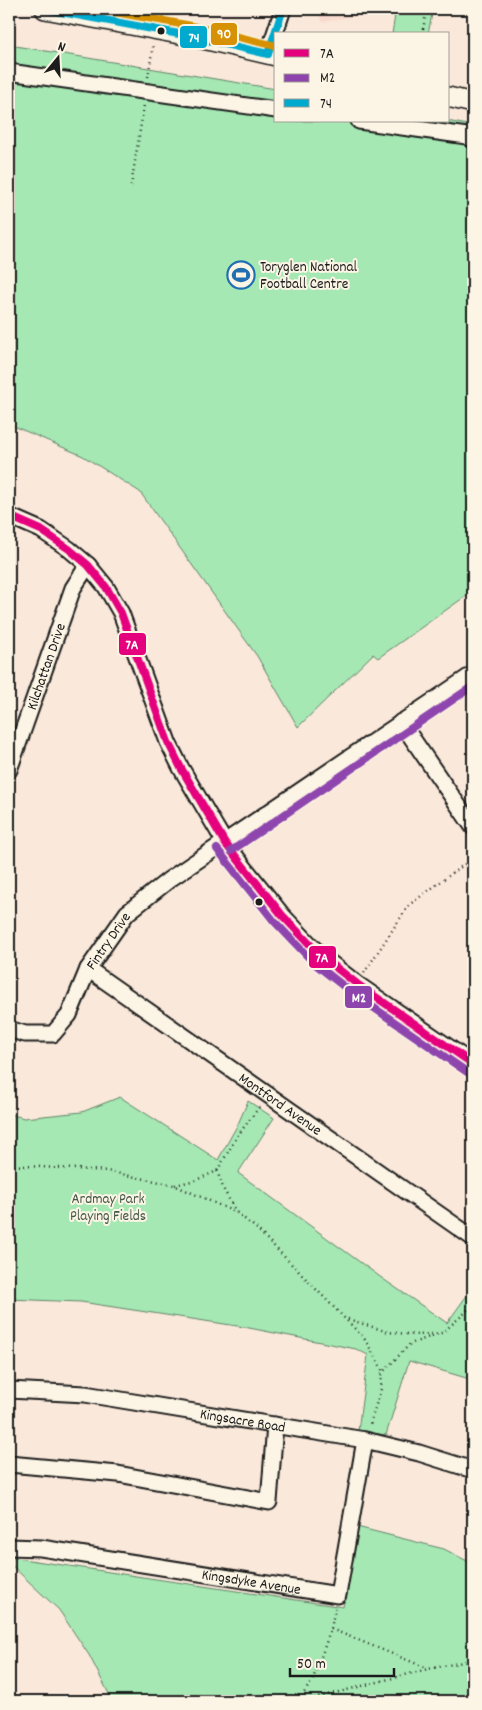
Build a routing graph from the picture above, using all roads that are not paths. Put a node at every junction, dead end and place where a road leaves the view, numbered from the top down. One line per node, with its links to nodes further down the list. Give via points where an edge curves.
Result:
1 (45, 9): 4 (main road)
2 (283, 9): 3 (street)
3 (278, 32)
4 (272, 55)
5 (9, 72): 8 (street)
6 (450, 97): 7 (main road)
7 (473, 103)
8 (274, 110)
9 (365, 122): 10 (street, via 467,136)
10 (473, 140)
11 (9, 516): 12 (street, via 41,530)
12 (88, 566): 15 (street, Kilchattan Drive, via 73,588); 17 (street, via 106,587 121,613 168,742)
13 (473, 674): 14 (street, Fintry Drive)
14 (401, 722): 16 (street); 17 (street, Fintry Drive)
15 (9, 770)
16 (473, 827)
17 (225, 843): 18 (street, Fintry Drive, via 170,879 127,913); 20 (street, via 282,915 320,955)
18 (88, 969): 19 (street, Fintry Drive, via 69,1015 53,1034 25,1034); 21 (street, Montford Avenue)
19 (9, 1028)
20 (473, 1064)
21 (473, 1238)
22 (9, 1390): 23 (street, Kingsacre Road, via 85,1394)
23 (275, 1425): 24 (street, Kingsacre Road); 25 (street, via 269,1502 118,1474)
24 (365, 1440): 26 (street, Kingsacre Road); 27 (street, Kingsdyke Avenue, via 338,1594 41,1548)
25 (9, 1464)
26 (473, 1470)
27 (9, 1547)

